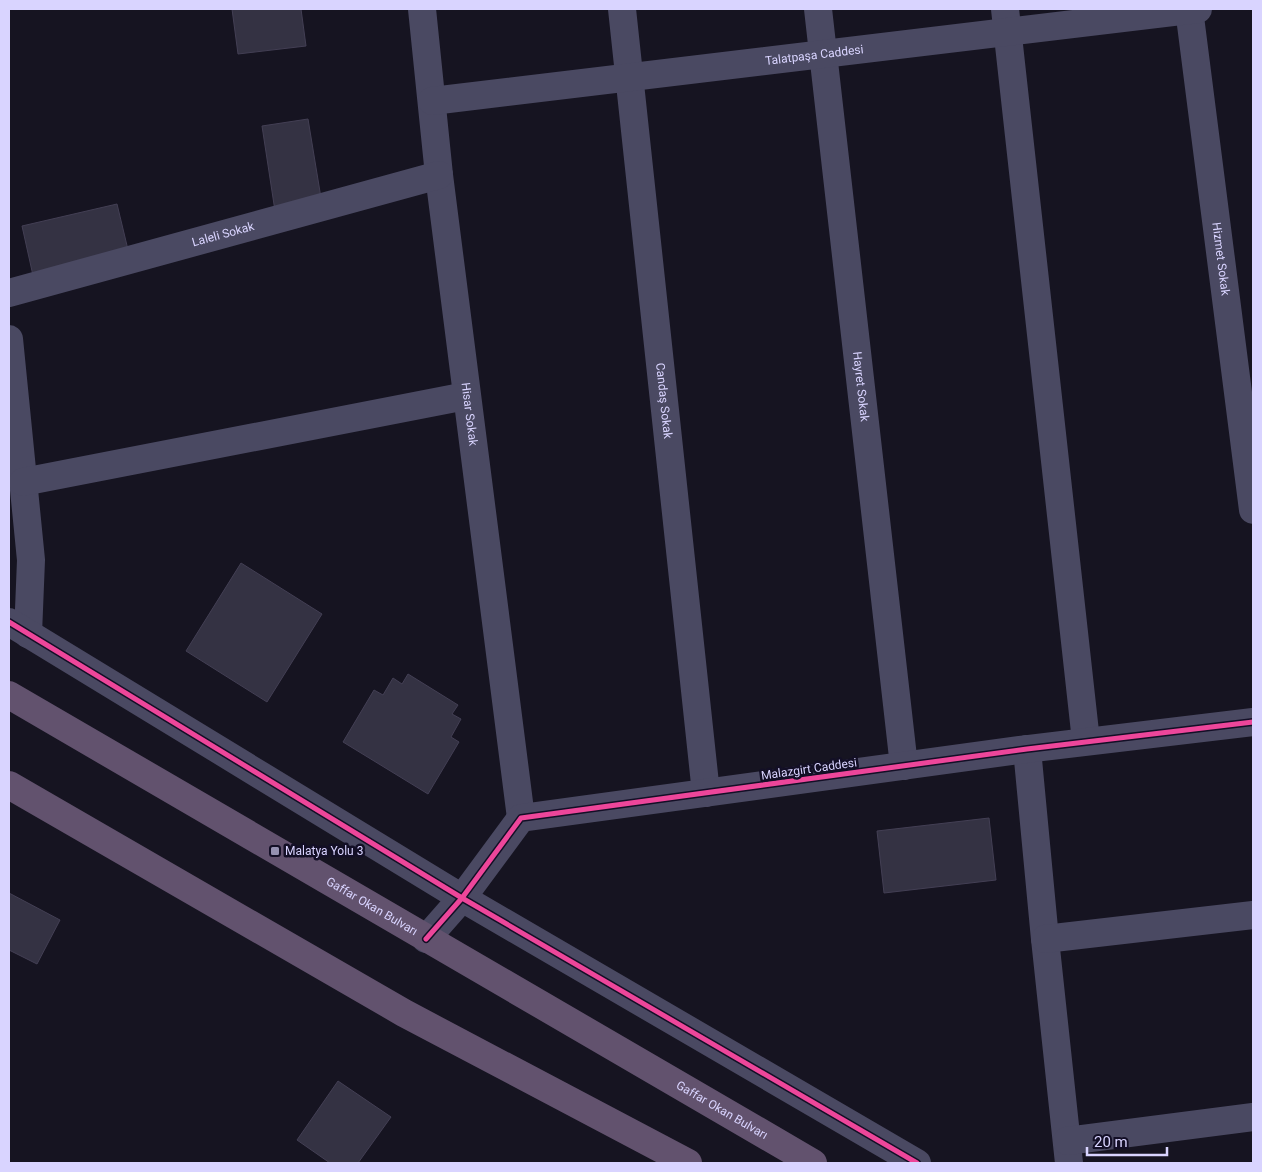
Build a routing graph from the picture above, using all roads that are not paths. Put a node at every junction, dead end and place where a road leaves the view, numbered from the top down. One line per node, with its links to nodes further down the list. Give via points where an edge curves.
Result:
1 (422, 9): 8 (street, Hisar Sokak)
2 (622, 9): 7 (street, Candaş Sokak)
3 (818, 9): 6 (street, Hayret Sokak)
4 (1192, 9): 5 (street, Talatpaşa Caddesi); 14 (street, Hizmet Sokak)
5 (1006, 20): 6 (street, Talatpaşa Caddesi); 18 (street)
6 (824, 53): 7 (street, Talatpaşa Caddesi); 20 (street, Hayret Sokak)
7 (630, 77): 8 (street, Talatpaşa Caddesi); 22 (street, Candaş Sokak)
8 (432, 100): 9 (street, Hisar Sokak)
9 (439, 174): 10 (street, Laleli Sokak); 12 (street, Hisar Sokak)
10 (9, 293)
11 (9, 339): 13 (street)
12 (466, 396): 13 (street); 23 (street, Hisar Sokak)
13 (23, 482): 15 (street, via 31,560)
14 (1253, 510)
15 (18, 628): 24 (street)
16 (9, 695): 26 (highway, Gaffar Okan Bulvarı)
17 (1253, 722): 18 (street, Malazgirt Caddesi)
18 (1086, 741): 19 (street, Malazgirt Caddesi)
19 (1027, 749): 20 (street, Malazgirt Caddesi); 27 (street)
20 (904, 766): 22 (street, Malazgirt Caddesi)
21 (9, 785): 30 (highway, via 404,1013)
22 (706, 793): 23 (street, Malazgirt Caddesi)
23 (521, 818): 24 (street)
24 (462, 898): 26 (street); 32 (street)
25 (1253, 914): 27 (street)
26 (426, 939): 31 (highway, Gaffar Okan Bulvarı)
27 (1045, 940): 29 (street)
28 (1253, 1117): 29 (street)
29 (1068, 1152)
30 (684, 1162)
31 (813, 1163)
32 (917, 1163)

